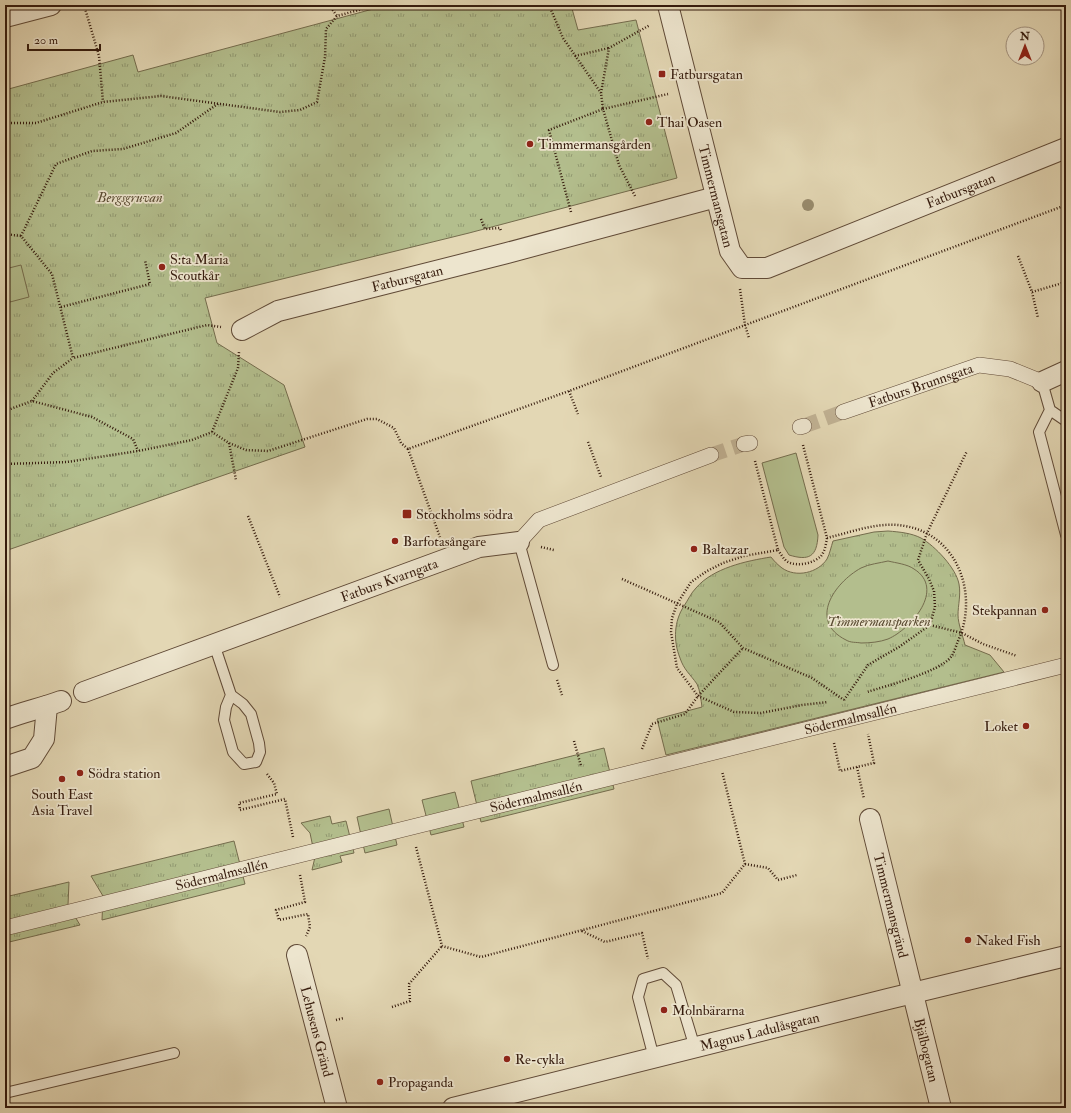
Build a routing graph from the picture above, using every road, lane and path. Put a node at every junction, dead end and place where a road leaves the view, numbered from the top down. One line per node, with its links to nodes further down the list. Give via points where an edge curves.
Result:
1 (51, 5): 8 (street)
2 (84, 5): 13 (path, via 99,56)
3 (328, 5): 7 (path)
4 (377, 5): 7 (path)
5 (549, 5): 10 (path, via 563,38)
6 (669, 9): 9 (path); 11 (street, Timmermansgatan)
7 (337, 16): 14 (path, via 326,29 325,57 318,102 300,110 280,112)
8 (5, 17)
9 (609, 48): 10 (path); 12 (path)
10 (575, 56): 12 (path)
11 (689, 90): 15 (path); 18 (street, Timmermansgatan)
12 (601, 93): 15 (path)
13 (103, 102): 14 (path, via 161,96); 16 (path, via 36,123)
14 (219, 103): 25 (path, via 176,133 123,149 92,151 56,164)
15 (603, 109): 20 (path, via 619,165); 24 (path, via 549,130)
16 (5, 123)
17 (1066, 148): 28 (street, Fatbursgatan, via 767,268)
18 (716, 197): 20 (street, Fatbursgatan); 28 (street, Timmermansgatan, via 730,251)
19 (1066, 205): 33 (path)
20 (644, 216): 24 (street, Fatbursgatan)
21 (481, 219): 22 (path, via 485,229)
22 (500, 228)
23 (5, 234): 25 (path)
24 (577, 234): 34 (street, Fatbursgatan, via 278,311)
25 (21, 236): 31 (path, via 52,274)
26 (1018, 256): 30 (path)
27 (145, 260): 31 (path, via 150,284)
28 (742, 268): 33 (path, via 739,285)
29 (1066, 282): 30 (path)
30 (1032, 292): 32 (path)
31 (61, 307): 36 (path)
32 (1038, 318)
33 (745, 325): 35 (path); 39 (path)
34 (242, 330): 36 (path, via 207,325); 46 (path, via 238,368)
35 (749, 338)
36 (73, 358): 40 (path, via 53,373)
37 (1066, 372): 38 (street)
38 (1042, 382): 41 (lane); 43 (street, Fatburs Brunnsgata, via 1010,369 979,365)
39 (569, 391): 44 (path); 50 (path)
40 (32, 401): 42 (path); 51 (path, via 92,417 133,439)
41 (1050, 410): 45 (lane); 60 (lane, via 1039,432)
42 (5, 411)
43 (843, 412)
44 (578, 414)
45 (1066, 421)
46 (212, 432): 48 (path); 51 (path, via 192,440)
47 (588, 442): 57 (path)
48 (228, 443): 50 (path, via 246,450 268,451 368,419 377,419 394,428 401,443); 56 (path)
49 (802, 443): 61 (path)
50 (408, 449): 64 (path)
51 (138, 451): 55 (path, via 68,462)
52 (967, 451): 59 (path)
53 (711, 455): 57 (street)
54 (755, 458): 63 (path)
55 (5, 464)
56 (236, 480)
57 (607, 494): 62 (street, via 539,520)
58 (248, 516): 67 (path)
59 (927, 533): 61 (path, via 905,526 888,525); 68 (path, via 918,560 934,592 935,607); 69 (path, via 942,544 952,556 961,574 966,592 967,611)
60 (1066, 535)
61 (827, 538): 63 (path, via 820,556 808,563 788,562)
62 (519, 542): 64 (street, Fatburs Kvarngata, via 479,547); 73 (lane)
63 (778, 550): 66 (path, via 744,556 707,571 691,582)
64 (448, 558): 67 (street, Fatburs Kvarngata)
65 (622, 580): 66 (path)
66 (677, 604): 72 (path, via 719,622); 78 (path, via 670,632 677,668)
67 (287, 617): 70 (street, Fatburs Kvarngata)
68 (930, 625): 69 (path); 80 (path, via 868,665)
69 (962, 633): 71 (path); 76 (path, via 951,657 936,668)
70 (214, 644): 75 (street, Fatburs Kvarngata); 77 (lane)
71 (983, 644)
72 (743, 648): 78 (path); 80 (path, via 812,678)
73 (553, 665)
74 (1066, 665): 91 (street, Södermalmsallén)
75 (84, 692)
76 (865, 693)
77 (231, 695): 87 (lane, via 243,704 250,714 259,743 260,752); 87 (lane, via 224,720 233,752 244,764)
78 (698, 696): 82 (path, via 734,712 761,713); 84 (path, via 685,714)
79 (851, 698): 80 (path)
80 (844, 700): 81 (path)
81 (837, 701)
82 (830, 702)
83 (5, 719): 89 (street, via 54,704 44,739 32,758)
84 (652, 724)
85 (574, 741): 91 (path)
86 (872, 754): 90 (path, via 874,764)
87 (256, 762): 94 (path, via 274,783 277,794 238,803 240,810)
88 (838, 762): 90 (path, via 840,771)
89 (5, 767)
90 (857, 767): 93 (path)
91 (586, 784): 101 (street, Södermalmsallén)
92 (726, 788): 97 (path)
93 (862, 791)
94 (285, 799)
95 (870, 819): 107 (street, Timmermansgränd)
96 (420, 864): 103 (path)
97 (745, 864): 98 (path, via 768,868 778,880); 102 (path, via 722,893)
98 (798, 875)
99 (305, 902): 100 (path, via 276,910 278,920)
100 (308, 914)
101 (5, 928)
102 (582, 930): 103 (path, via 480,957); 106 (path, via 605,942 642,933)
103 (442, 946): 108 (path, via 409,984 410,1001)
104 (297, 955): 113 (street, Lehusens Gränd)
105 (1066, 956): 107 (street, Magnus Ladulåsgatan)
106 (648, 958)
107 (913, 993): 109 (street, Magnus Ladulåsgatan); 115 (street, Bjälbogatan)
108 (392, 1007)
109 (695, 1048): 111 (street, Magnus Ladulåsgatan); 111 (lane, via 676,985 663,974 643,979 638,997)
110 (174, 1053): 112 (lane)
111 (654, 1058): 114 (street, Magnus Ladulåsgatan)
112 (5, 1093)
113 (337, 1108)
114 (452, 1108)
115 (941, 1108)

